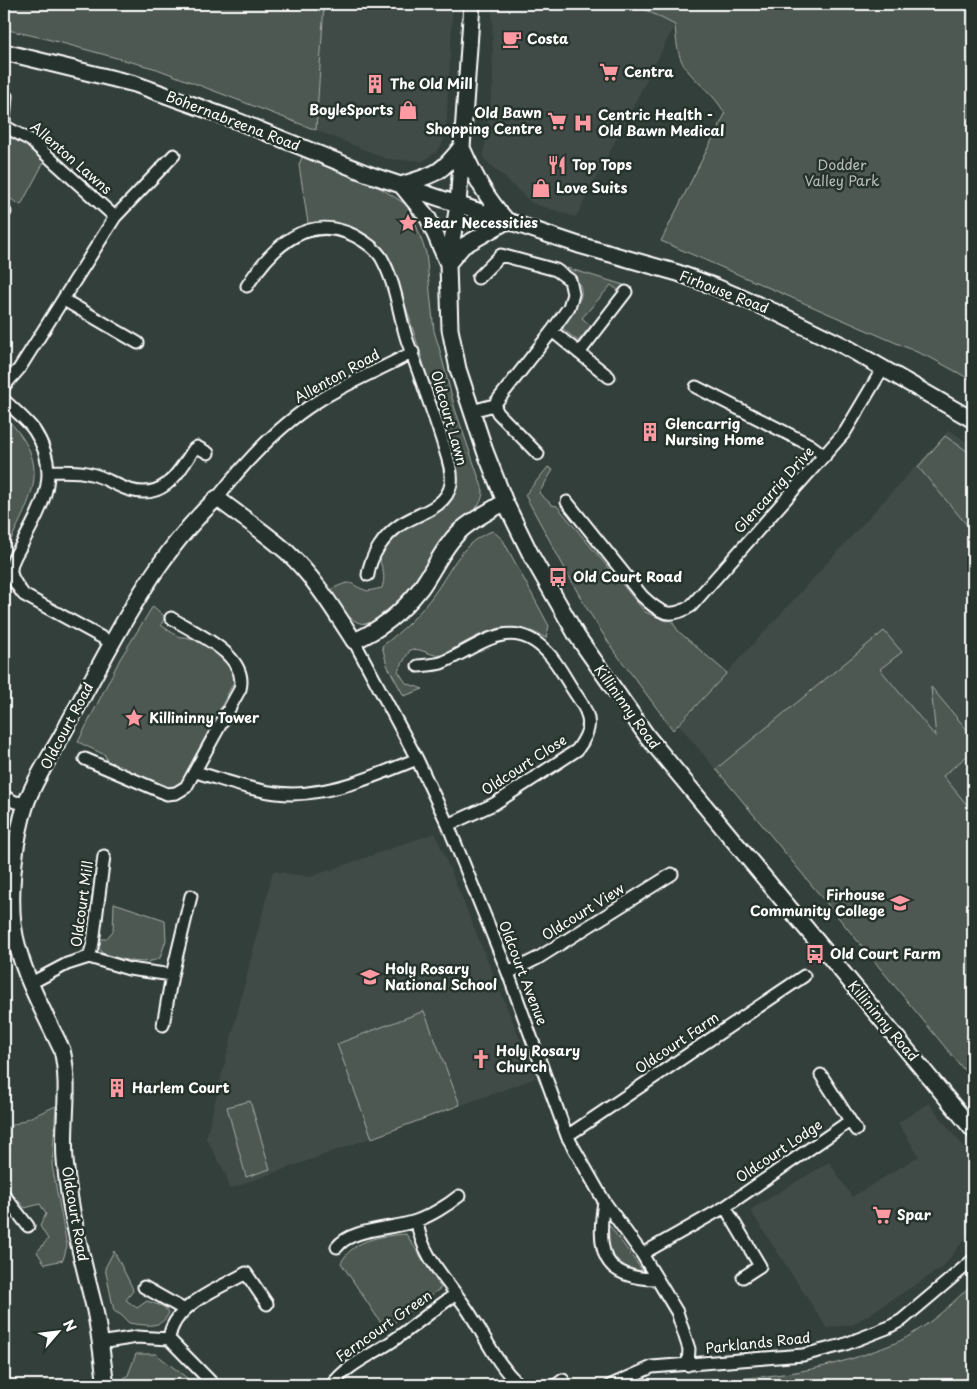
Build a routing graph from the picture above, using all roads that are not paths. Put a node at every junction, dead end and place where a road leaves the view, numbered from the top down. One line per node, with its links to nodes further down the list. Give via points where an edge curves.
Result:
1 (472, 4): 6 (main road, Killininny Road)
2 (4, 52): 8 (main road, Bohernabreena Road, via 135,84)
3 (6, 96): 4 (street)
4 (4, 121)
5 (4, 126): 10 (street, Allenton Lawns, via 30,140)
6 (462, 146): 8 (main road, via 446,167 434,175); 9 (main road, Killininny Road); 11 (main road, via 488,200)
7 (174, 155): 10 (street)
8 (401, 185): 9 (main road, Bohernabreena Road); 12 (main road, via 428,218)
9 (458, 205): 11 (main road, Firhouse Road); 12 (main road, Killininny Road)
10 (116, 217): 16 (street)
11 (507, 221): 12 (main road, via 463,246); 21 (main road, Firhouse Road, via 716,287 775,312)
12 (448, 264): 27 (main road, Killininny Road, via 450,330 458,369)
13 (478, 278): 17 (street, via 501,255 556,270 570,280 573,294 569,307)
14 (247, 286): 19 (street, via 261,264 293,236 314,229 348,232 365,241 380,255 389,272)
15 (626, 292): 20 (street)
16 (64, 300): 18 (street); 23 (street, via 19,369)
17 (552, 331): 20 (street); 26 (street)
18 (138, 343)
19 (413, 352): 33 (street, Allenton Road, via 351,382 301,412 256,453); 36 (street, Oldcourt Lawn, via 450,469 451,484 445,498 432,509 398,526 384,540)
20 (579, 353): 22 (street)
21 (883, 368): 28 (main road, Firhouse Road); 31 (street, Glencarrig Drive, via 845,432)
22 (609, 377)
23 (4, 386)
24 (696, 386): 31 (street, via 810,445)
25 (4, 400): 32 (street, via 33,429 44,449)
26 (494, 404): 27 (street); 30 (street, via 498,413)
27 (472, 411): 34 (main road, Killininny Road)
28 (973, 420)
29 (208, 453): 32 (street, via 197,447 174,478 161,489 146,493 129,490 90,473)
30 (538, 454)
31 (825, 456): 35 (street, Glencarrig Drive, via 691,606 672,615 655,608 642,596)
32 (49, 471): 39 (street, via 46,493 12,562 11,575 24,595)
33 (217, 498): 38 (main road, via 297,562 316,583); 39 (main road, Oldcourt Road, via 200,514 155,573)
34 (505, 502): 38 (main road, via 458,532 420,589 378,630); 58 (main road, Killininny Road, via 556,603 647,736)
35 (567, 502)
36 (368, 575)
37 (171, 618): 43 (street, via 225,652 241,671 240,689)
38 (354, 641): 42 (street, Oldcourt Avenue)
39 (112, 643): 45 (main road, Oldcourt Road)
40 (418, 666): 46 (street, Oldcourt Close, via 440,663 503,634 519,635 536,641 549,653 585,706 590,721 586,738 577,750 494,804)
41 (85, 759): 43 (street, via 166,794 176,794 186,787)
42 (417, 759): 43 (street, via 321,792 291,794 256,789); 46 (street, Oldcourt Avenue)
43 (196, 772)
44 (4, 796): 45 (street)
45 (26, 803): 50 (main road, Oldcourt Road)
46 (448, 824): 52 (street, Oldcourt Avenue)
47 (104, 856): 51 (street, Oldcourt Mill)
48 (672, 874): 52 (street, Oldcourt View, via 538,958)
49 (191, 896): 53 (street)
50 (8, 922): 55 (main road, Oldcourt Road)
51 (89, 957): 53 (street, Oldcourt Mill, via 129,969); 55 (street, Oldcourt Mill, via 67,964)
52 (508, 973): 59 (street, Oldcourt Avenue)
53 (172, 975): 56 (street)
54 (804, 976): 59 (street, Oldcourt Farm)
55 (31, 983): 76 (main road, Oldcourt Road, via 62,1050 65,1065 65,1160)
56 (163, 1026)
57 (821, 1075): 63 (street, Oldcourt Lodge, via 853,1126)
58 (973, 1130)
59 (567, 1136): 62 (street, Oldcourt Avenue)
60 (4, 1195): 65 (street)
61 (460, 1196): 64 (street)
62 (604, 1200): 67 (street, Oldcourt Avenue); 70 (street, via 600,1240 608,1259 618,1273 636,1279)
63 (724, 1207): 67 (street, Oldcourt Lodge); 69 (street, via 760,1266)
64 (417, 1221): 66 (street, via 369,1231 341,1240); 72 (street, Ferncourt Green, via 418,1236 429,1257)
65 (28, 1226)
66 (336, 1247)
67 (642, 1254): 70 (street, Oldcourt Avenue)
68 (973, 1260): 77 (street, Parklands Road, via 902,1320 843,1345 802,1355)
69 (742, 1277)
70 (657, 1279): 77 (street, Oldcourt Avenue, via 677,1312 689,1349)
71 (144, 1287): 74 (street)
72 (456, 1294): 80 (street, Ferncourt Green, via 389,1343 360,1359); 81 (street, Ferncourt Green, via 499,1364)
73 (267, 1304): 74 (street, via 246,1273)
74 (183, 1309): 75 (street)
75 (169, 1339): 76 (street, via 137,1337); 79 (street)
76 (100, 1343): 78 (main road, Oldcourt Road)
77 (688, 1365): 82 (street, Parklands Road, via 652,1367)
78 (106, 1385)
79 (214, 1385)
80 (332, 1385)
81 (519, 1385)
82 (612, 1385)

